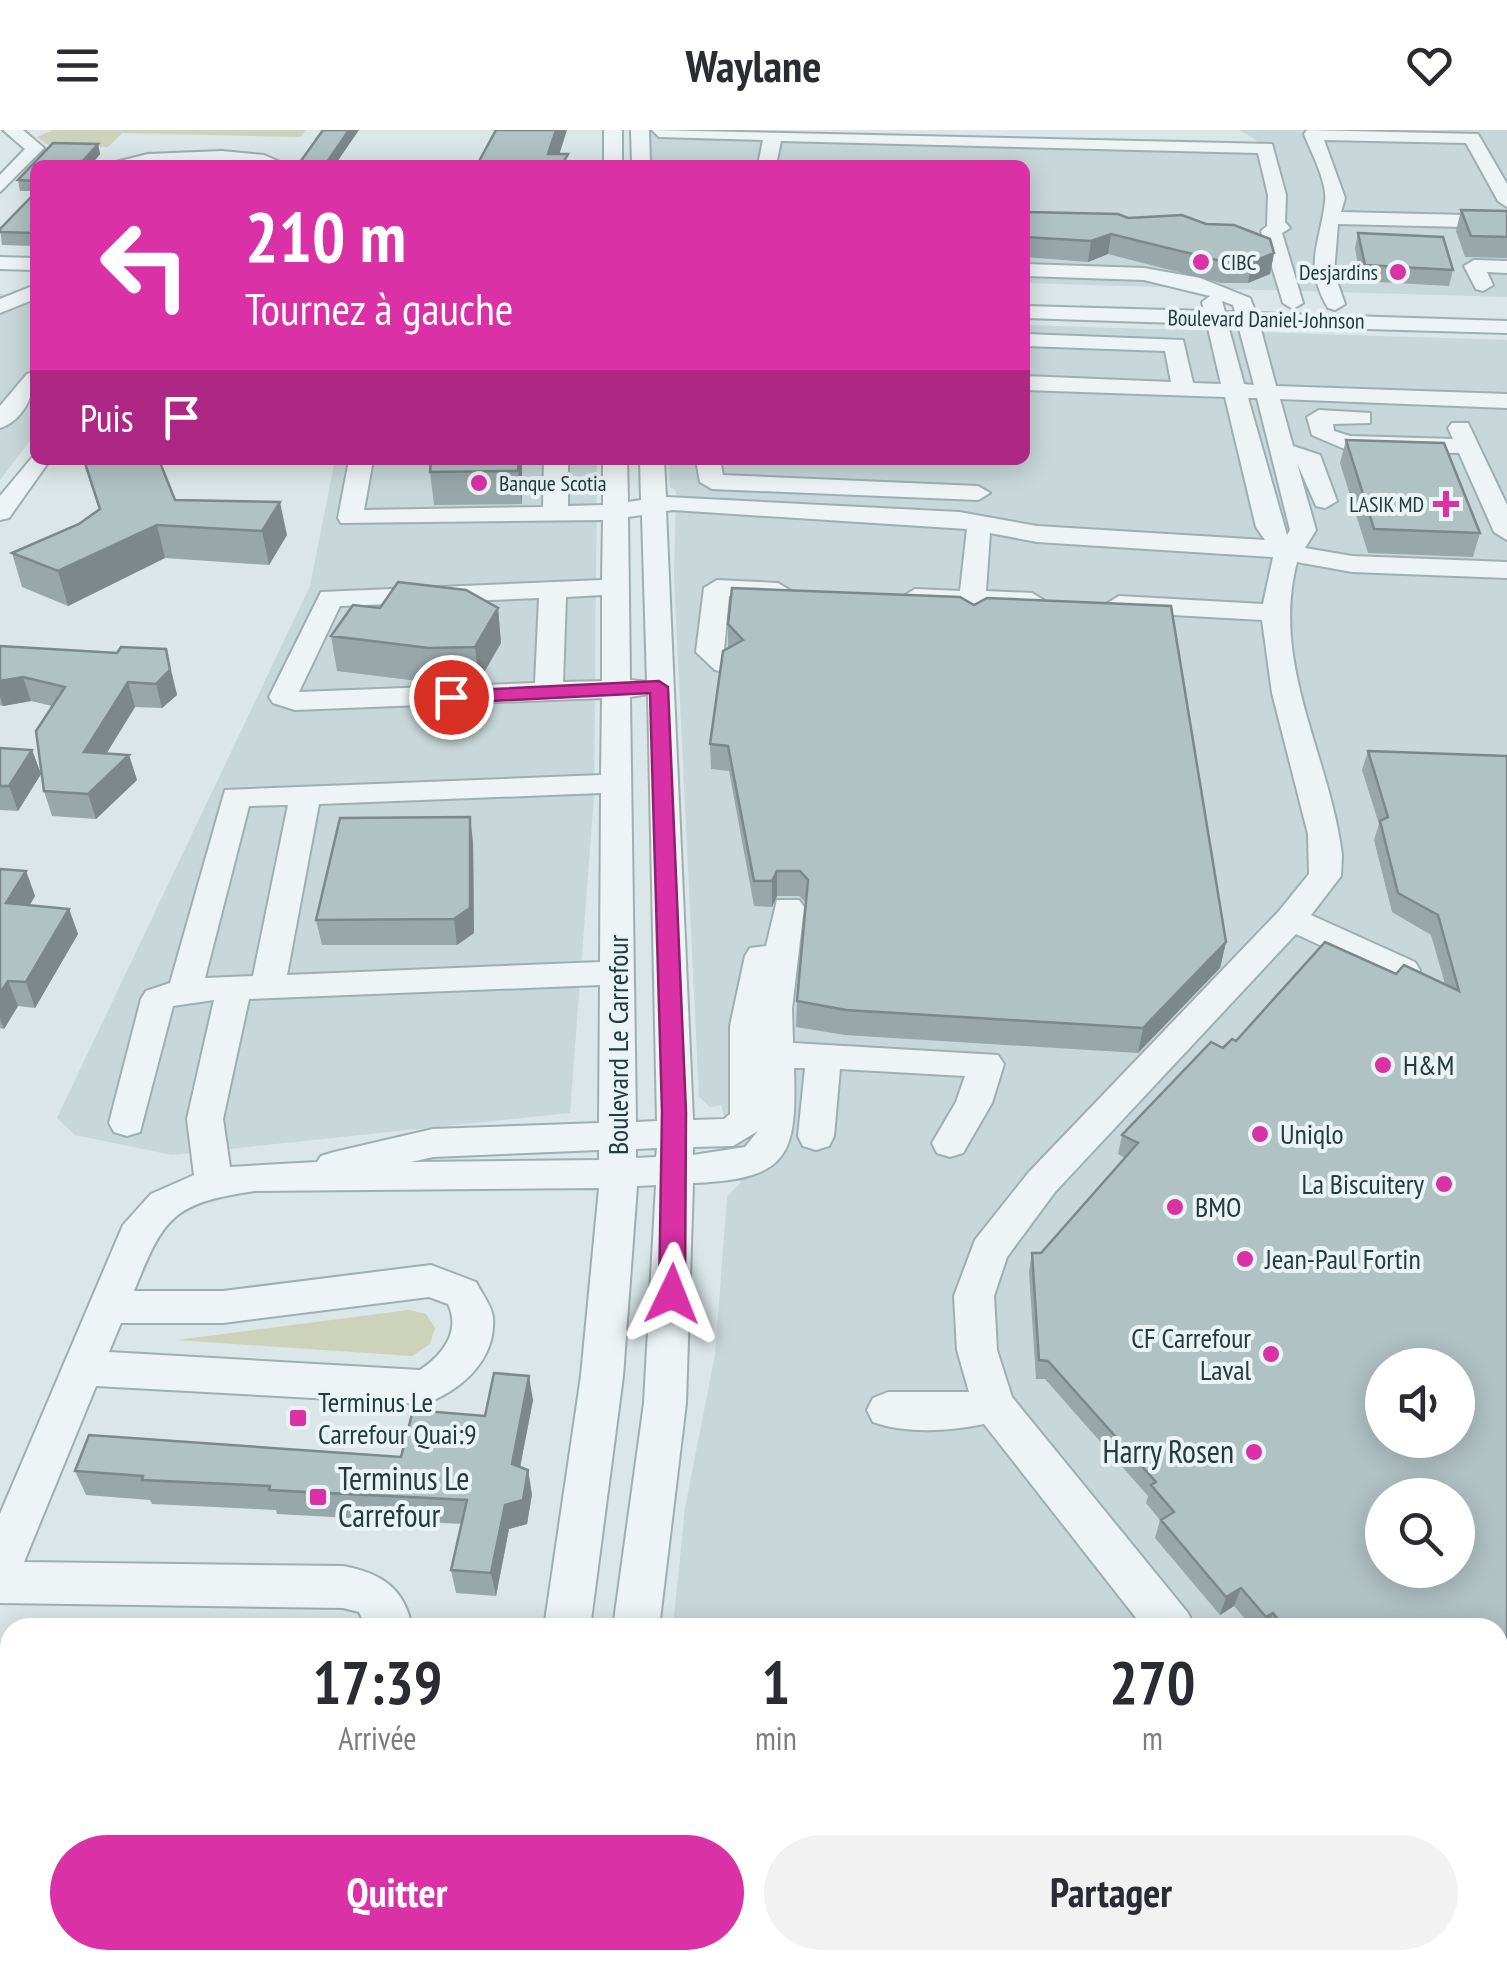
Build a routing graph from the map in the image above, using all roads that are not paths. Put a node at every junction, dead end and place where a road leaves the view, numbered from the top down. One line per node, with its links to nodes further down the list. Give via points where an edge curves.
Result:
1 (11, 130): 4 (street); 13 (street, via 35,147)
2 (612, 130): 10 (street)
3 (650, 131): 5 (street); 11 (street)
4 (0, 134)
5 (773, 135): 12 (street); 29 (street, via 1266,148 1270,226)
6 (1472, 138): 7 (street); 15 (street); 17 (street, via 1313,134 1335,192)
7 (1502, 143)
8 (137, 160): 9 (street)
9 (258, 160)
10 (612, 160)
11 (641, 160)
12 (768, 160)
13 (17, 170): 14 (street)
14 (0, 186)
15 (1507, 201)
16 (1507, 210): 17 (street)
17 (1333, 212): 18 (street); 30 (street, via 1324,236 1324,267)
18 (1507, 222)
19 (0, 262): 20 (street)
20 (30, 264)
21 (1507, 267): 25 (street, via 1474,266)
22 (1030, 270): 33 (street, via 1192,282)
23 (0, 279): 24 (street)
24 (30, 280)
25 (1484, 285): 26 (street); 35 (street)
26 (1507, 285)
27 (30, 293): 31 (street)
28 (1030, 297): 32 (street, Boulevard Daniel-Johnson)
29 (1293, 303): 30 (street, Boulevard Daniel-Johnson); 33 (street, Boulevard Daniel-Johnson)
30 (1335, 304): 35 (street, Boulevard Daniel-Johnson)
31 (0, 307)
32 (1213, 310): 33 (street, Boulevard Daniel-Johnson); 34 (street, Boulevard Daniel-Johnson); 41 (street)
33 (1245, 310): 35 (street, Boulevard Daniel-Johnson); 42 (street)
34 (1030, 312)
35 (1503, 315)
36 (1030, 340): 40 (street, via 1175,344)
37 (1444, 375): 44 (street)
38 (1030, 384): 40 (street)
39 (30, 386): 45 (street)
40 (1183, 388): 41 (street)
41 (1236, 390): 42 (street); 63 (street, via 1270,530)
42 (1268, 394): 44 (street); 49 (street)
43 (1507, 401): 44 (street)
44 (1456, 409): 46 (street); 48 (street); 48 (street, via 1319,417 1324,435 1348,443)
45 (0, 421)
46 (1507, 422)
47 (23, 446): 56 (street)
48 (1470, 446): 62 (street)
49 (1283, 451): 60 (street); 60 (street, via 1312,460 1327,506 1320,520)
50 (360, 465): 59 (street, via 350,518)
51 (556, 465): 59 (street)
52 (614, 465): 57 (street, Boulevard Le Carrefour)
53 (652, 465): 58 (street, Boulevard Le Carrefour)
54 (709, 465): 55 (street, via 712,482)
55 (978, 493)
56 (0, 513)
57 (610, 513): 58 (street); 59 (street); 65 (street, Boulevard Le Carrefour)
58 (654, 513): 61 (street, via 950,534); 74 (street, Boulevard Le Carrefour)
59 (555, 514)
60 (1301, 520): 63 (street, via 1303,530)
61 (985, 530): 63 (street); 71 (street)
62 (1507, 532)
63 (1285, 550): 64 (street, via 1352,564); 72 (street)
64 (1507, 570)
65 (615, 587): 66 (street); 75 (street, Boulevard Le Carrefour)
66 (554, 589): 76 (street); 76 (street, via 330,598 283,697)
67 (814, 592): 73 (street, via 717,588 710,652)
68 (893, 596): 71 (street)
69 (1050, 602): 71 (street)
70 (1090, 603): 72 (street)
71 (971, 608)
72 (1273, 613): 79 (street, via 1326,857 1322,882)
73 (725, 664)
74 (659, 687): 75 (street); 89 (street, Boulevard Le Carrefour)
75 (616, 689): 76 (street); 77 (street, Boulevard Le Carrefour)
76 (549, 693)
77 (616, 783): 78 (street); 81 (street, Boulevard Le Carrefour)
78 (305, 795): 82 (street); 83 (street, via 236,798)
79 (1291, 919): 80 (street); 94 (street, via 1042,1182 989,1251 976,1284 974,1331)
80 (1403, 970)
81 (619, 972): 82 (street); 90 (street, Boulevard Le Carrefour)
82 (251, 988): 83 (street); 91 (street, via 206,1120)
83 (185, 990): 86 (street, via 158,998)
84 (775, 1055): 85 (street); 89 (street, via 778,1125 767,1151 721,1168); 89 (street, via 778,907 747,1026 748,1118 739,1129)
85 (824, 1056): 87 (street); 88 (street, via 986,1064 974,1103)
86 (127, 1123)
87 (816, 1136)
88 (950, 1143)
89 (674, 1152): 90 (street); 100 (street, Boulevard Le Carrefour, via 667,1381)
90 (618, 1153): 91 (street, via 386,1180 304,1174); 99 (street, Boulevard Le Carrefour, via 602,1376)
91 (214, 1184): 92 (street, via 148,1216)
92 (111, 1307): 93 (street); 93 (street, via 223,1307 431,1281 462,1293 473,1315 462,1360 423,1387)
93 (83, 1368): 96 (street)
94 (992, 1405): 95 (street, via 958,1412); 101 (street)
95 (888, 1410)
96 (0, 1568)
97 (0, 1582): 98 (street, via 343,1587 375,1596)
98 (387, 1618)
99 (568, 1618)
100 (637, 1618)
101 (1164, 1618)

